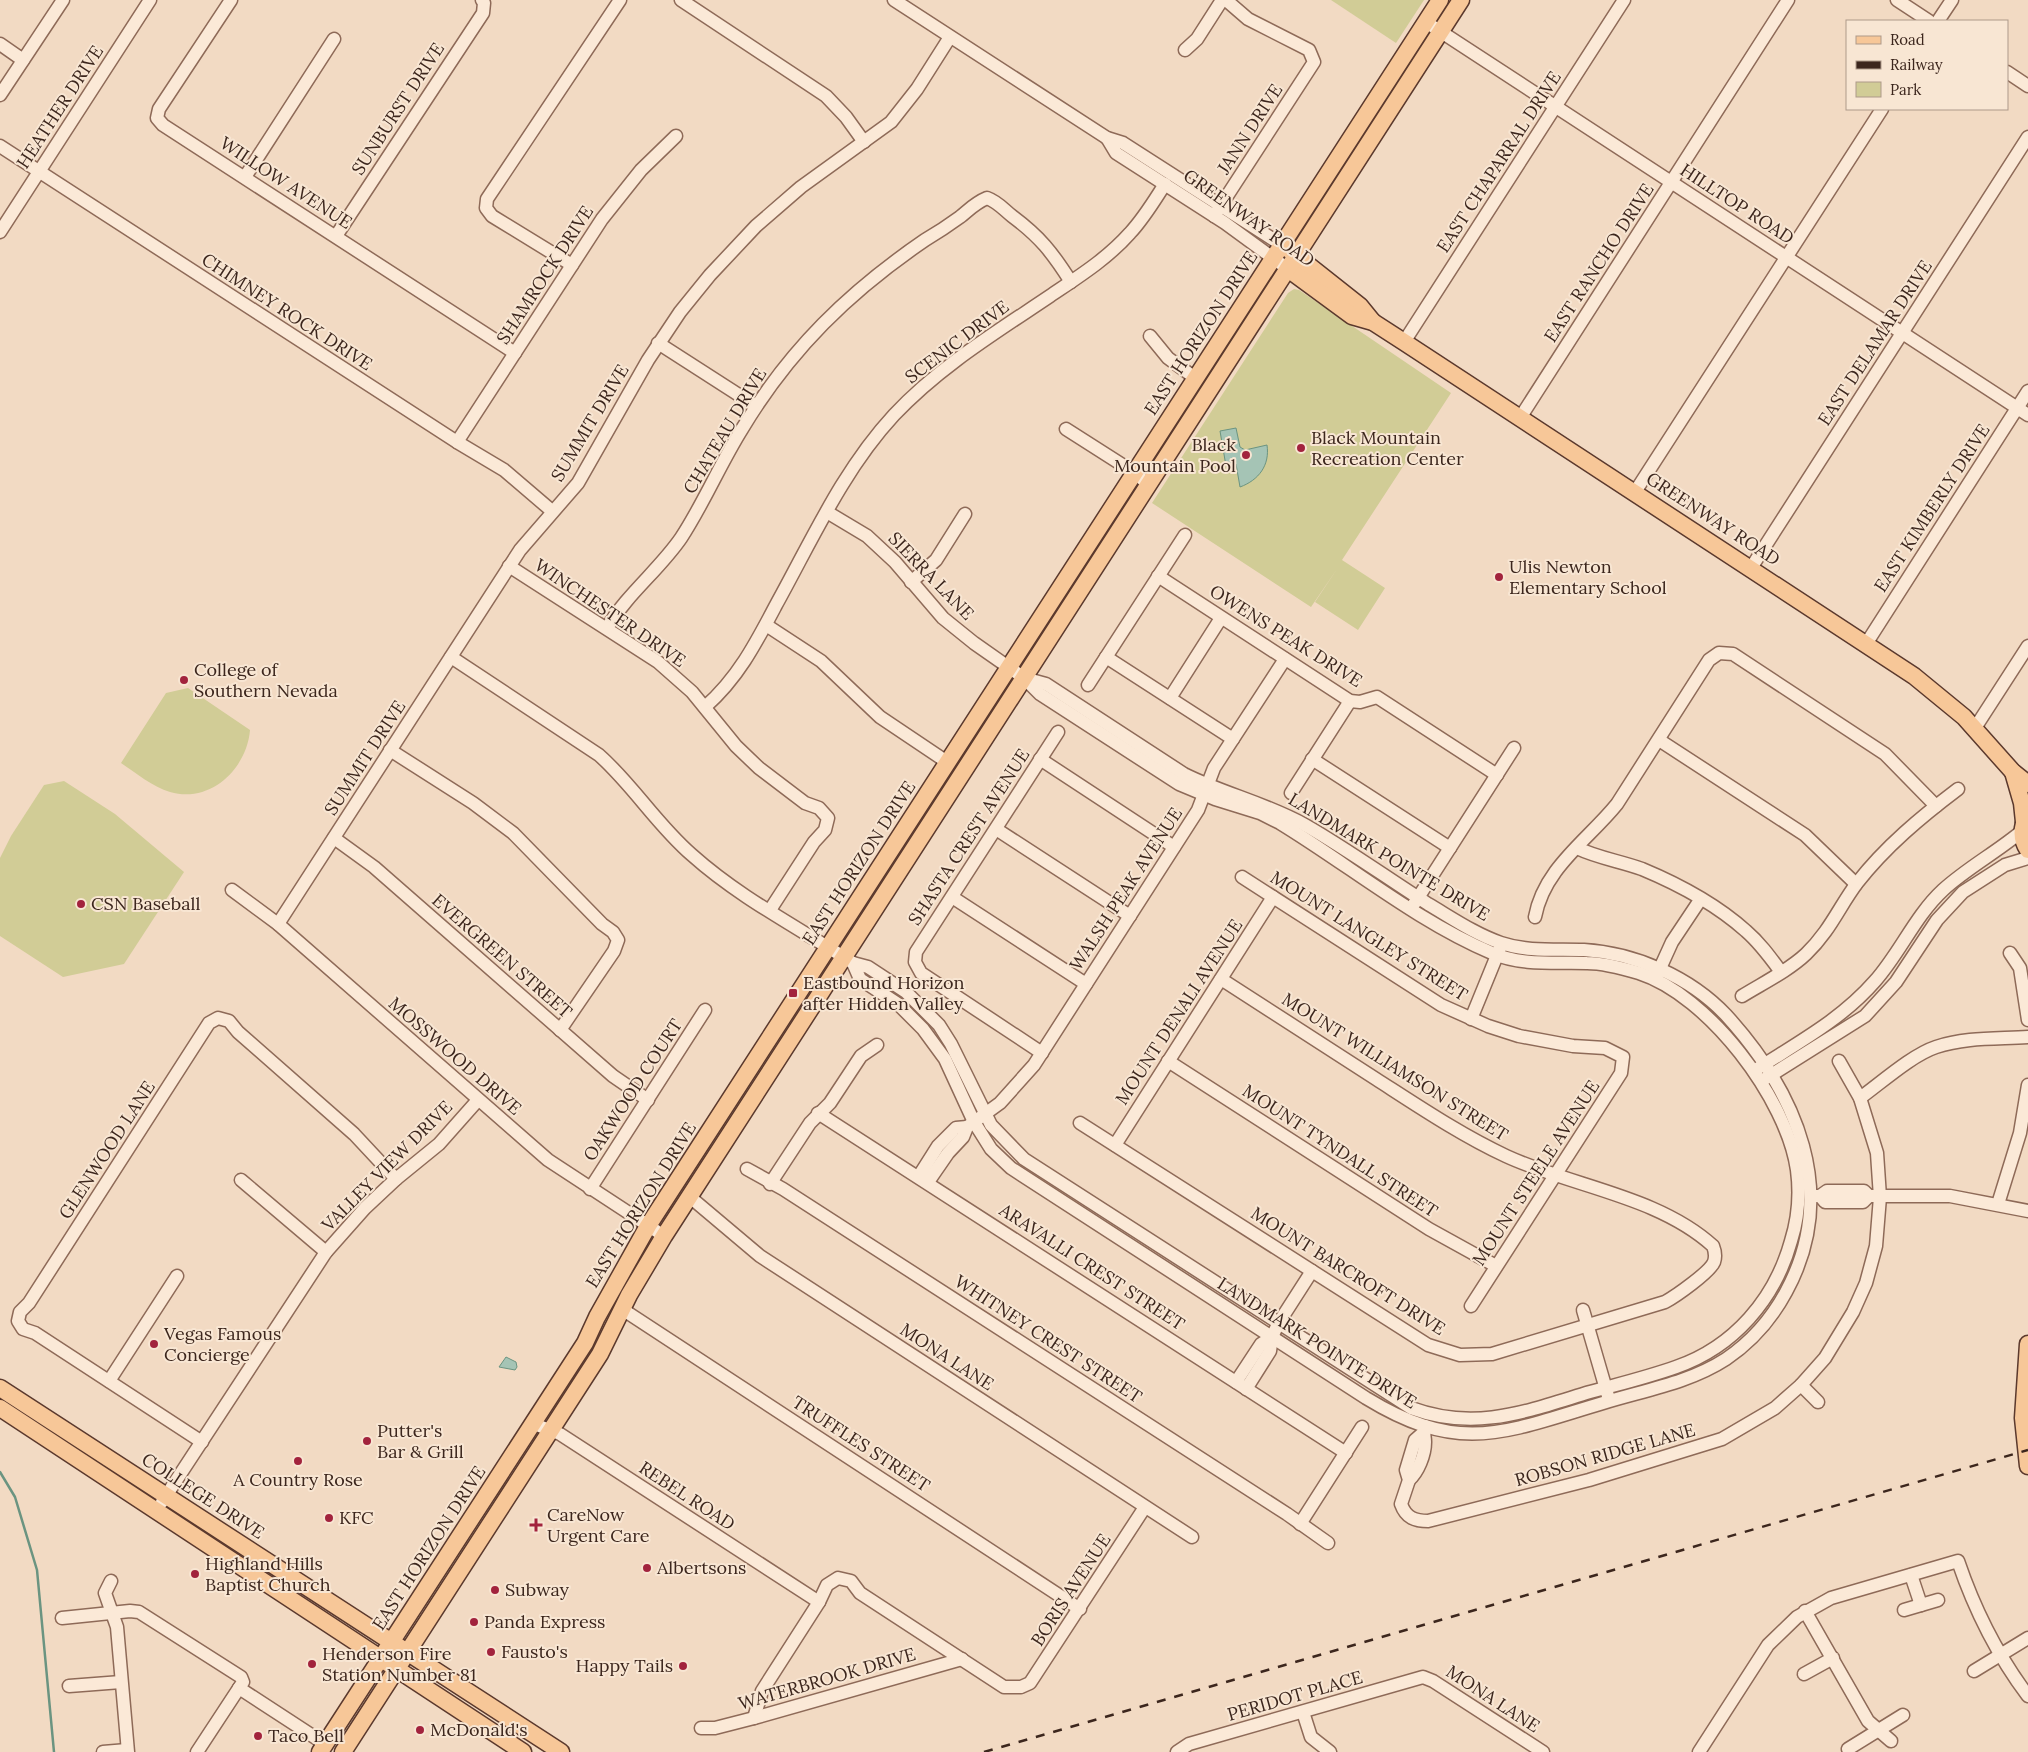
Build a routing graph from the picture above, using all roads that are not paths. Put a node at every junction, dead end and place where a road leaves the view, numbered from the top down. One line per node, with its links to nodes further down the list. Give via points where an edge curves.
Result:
1 (63, 0): 25 (street)
2 (150, 0): 36 (street, HEATHER DRIVE)
3 (231, 0): 37 (street, WILLOW AVENUE, via 158,109 157,118)
4 (482, 0): 42 (street, SUNBURST DRIVE, via 482,13)
5 (620, 0): 45 (street, via 487,199 486,208 492,216)
6 (681, 0): 34 (street, via 826,96)
7 (894, 0): 21 (street, GREENWAY ROAD)
8 (1222, 0): 24 (street, via 1197,39)
9 (1226, 0): 40 (street, JANN DRIVE, via 1248,19 1308,50 1314,62)
10 (1440, 0): 19 (main road)
11 (1452, 0): 20 (main road, via 1438,24)
12 (1462, 0): 20 (main road, EAST HORIZON DRIVE)
13 (1624, 0): 29 (street, EAST CHAPARRAL DRIVE)
14 (1788, 0): 38 (street, EAST RANCHO DRIVE)
15 (1897, 0): 17 (street)
16 (1952, 0): 18 (street)
17 (1927, 20)
18 (1939, 20)
19 (1426, 22): 20 (street, HILLTOP ROAD); 43 (main road, via 1360,125 1354,147)
20 (1441, 31): 29 (street, HILLTOP ROAD); 43 (main road, EAST HORIZON DRIVE)
21 (950, 37): 33 (street, GREENWAY ROAD); 34 (street, SUMMIT DRIVE, via 903,109)
22 (334, 39): 37 (street)
23 (0, 44): 25 (street)
24 (1185, 50)
25 (23, 60): 28 (street)
26 (2008, 73): 27 (street)
27 (2028, 86)
28 (0, 95)
29 (1556, 106): 38 (street, HILLTOP ROAD); 49 (street, EAST CHAPARRAL DRIVE)
30 (1881, 110): 44 (street)
31 (676, 136): 45 (street, SHAMROCK DRIVE, via 620,194)
32 (2028, 137): 47 (street, EAST DELAMAR DRIVE)
33 (1107, 138): 39 (street, GREENWAY ROAD, via 1116,153); 40 (street, GREENWAY ROAD, via 1123,143)
34 (864, 142): 50 (street, SUMMIT DRIVE, via 807,182 756,226 710,274)
35 (0, 146): 36 (street, CHIMNEY ROCK DRIVE)
36 (39, 171): 41 (street, HEATHER DRIVE); 58 (street, CHIMNEY ROCK DRIVE)
37 (245, 177): 42 (street, WILLOW AVENUE)
38 (1671, 182): 44 (street, HILLTOP ROAD); 56 (street, EAST RANCHO DRIVE)
39 (1165, 184): 40 (street, GREENWAY ROAD); 46 (street, SCENIC DRIVE, via 1130,233)
40 (1218, 211): 43 (street, GREENWAY ROAD)
41 (0, 232)
42 (336, 236): 51 (street, WILLOW AVENUE)
43 (1286, 256): 49 (main road, GREENWAY ROAD, via 1360,306 1373,322); 52 (main road, EAST HORIZON DRIVE); 60 (main road, EAST HORIZON DRIVE)
44 (1786, 257): 47 (street, HILLTOP ROAD); 61 (street)
45 (572, 265): 51 (street, SHAMROCK DRIVE)
46 (1071, 282): 54 (street, CHATEAU DRIVE, via 1041,239 1000,203 987,198 975,203 960,217 894,261 844,302 789,361); 63 (street, SCENIC DRIVE, via 960,357 913,396 863,453)
47 (1902, 332): 55 (street, HILLTOP ROAD); 67 (street, EAST DELAMAR DRIVE)
48 (1150, 336): 52 (street, via 1168,358)
49 (1404, 342): 56 (main road, GREENWAY ROAD)
50 (658, 343): 54 (street); 62 (street, SUMMIT DRIVE, via 578,483)
51 (515, 353): 58 (street, SHAMROCK DRIVE)
52 (1195, 378): 59 (main road, EAST HORIZON DRIVE)
53 (2028, 391): 55 (street, EAST KIMBERLY DRIVE)
54 (756, 406): 72 (street, CHATEAU DRIVE, via 682,535)
55 (2023, 412): 73 (street, EAST KIMBERLY DRIVE)
56 (1520, 418): 61 (main road, GREENWAY ROAD)
57 (1066, 429): 59 (street)
58 (456, 442): 62 (street, CHIMNEY ROCK DRIVE, via 515,478)
59 (1135, 473): 60 (street); 78 (main road, EAST HORIZON DRIVE)
60 (1149, 485): 79 (main road, EAST HORIZON DRIVE)
61 (1635, 492): 67 (main road, GREENWAY ROAD)
62 (552, 511): 66 (street, SUMMIT DRIVE)
63 (827, 512): 69 (street, SIERRA LANE, via 867,536); 71 (street, SCENIC DRIVE)
64 (965, 514): 69 (street, via 936,560)
65 (1185, 535): 68 (street)
66 (509, 566): 72 (street, WINCHESTER DRIVE); 75 (street, SUMMIT DRIVE)
67 (1751, 568): 73 (main road, GREENWAY ROAD)
68 (1158, 576): 70 (street, OWENS PEAK DRIVE); 76 (street)
69 (911, 582): 78 (street, SIERRA LANE, via 948,622)
70 (1221, 618): 77 (street, OWENS PEAK DRIVE); 81 (street)
71 (766, 625): 83 (street, SCENIC DRIVE, via 736,675); 92 (street, via 821,660 880,717)
72 (607, 628): 83 (street, WINCHESTER DRIVE, via 658,662)
73 (1866, 644): 84 (main road, GREENWAY ROAD, via 1933,690)
74 (2028, 646): 84 (street)
75 (450, 657): 89 (street, SUMMIT DRIVE); 116 (street, LANDMARK POINTE DRIVE, via 599,755 687,851 720,878)
76 (1106, 657): 80 (street); 81 (street)
77 (1285, 659): 82 (street, OWENS PEAK DRIVE); 86 (street, WALSH PEAK AVENUE)
78 (1009, 667): 79 (street, LANDMARK POINTE DRIVE); 92 (main road, EAST HORIZON DRIVE)
79 (1024, 678): 97 (street, LANDMARK POINTE DRIVE, via 1040,694 1179,784); 123 (main road, EAST HORIZON DRIVE)
80 (1088, 685)
81 (1170, 698): 86 (street)
82 (1350, 701): 91 (street); 94 (street, OWENS PEAK DRIVE, via 1377,697)
83 (705, 707): 116 (street, WINCHESTER DRIVE, via 736,746 759,768 805,803 819,808 828,818 825,830)
84 (1975, 728): 93 (main road, GREENWAY ROAD)
85 (1058, 732): 90 (street, SHASTA CREST AVENUE)
86 (1233, 739): 97 (street, WALSH PEAK AVENUE, via 1214,768)
87 (1659, 740): 99 (street, via 1710,660 1719,653 1733,654 1885,754); 105 (street, via 1617,804); 109 (street, via 1805,835)
88 (1514, 748): 94 (street)
89 (390, 750): 102 (street, SUMMIT DRIVE); 132 (street, via 513,833 618,940 614,951)
90 (1040, 759): 101 (street, SHASTA CREST AVENUE); 103 (street)
91 (1312, 759): 98 (street); 104 (street)
92 (948, 762): 120 (main road, EAST HORIZON DRIVE)
93 (2012, 772): 95 (main road, GREENWAY ROAD); 100 (main road, GREENWAY ROAD)
94 (1497, 775): 104 (street)
95 (2028, 784)
96 (1958, 789): 99 (street)
97 (1206, 790): 103 (street, WALSH PEAK AVENUE); 113 (street, LANDMARK POINTE DRIVE, via 1279,811); 115 (street, LANDMARK POINTE DRIVE, via 1280,823)
98 (1291, 793)
99 (1936, 806): 109 (street, via 1903,832)
100 (2024, 822): 106 (main road, GREENWAY ROAD, via 2023,840); 139 (street, via 1998,852 1943,890 1876,981 1849,1008)
101 (996, 829): 111 (street, SHASTA CREST AVENUE); 117 (street)
102 (334, 838): 119 (street, SUMMIT DRIVE); 132 (street, EVERGREEN STREET, via 381,874)
103 (1174, 847): 117 (street, WALSH PEAK AVENUE)
104 (1450, 848): 113 (street)
105 (1576, 848): 114 (street, via 1640,869 1673,883); 118 (street, via 1561,863 1539,898)
106 (2028, 850)
107 (2028, 858): 139 (street, via 2005,864 1963,892 1936,920 1896,982 1857,1021)
108 (1242, 877): 112 (street, MOUNT LANGLEY STREET)
109 (1856, 884): 124 (street, via 1819,941)
110 (232, 890): 119 (street, MOSSWOOD DRIVE)
111 (952, 897): 127 (street); 135 (street, SHASTA CREST AVENUE, via 916,952 915,962 921,973)
112 (1273, 897): 126 (street, MOUNT DENALI AVENUE); 130 (street, MOUNT LANGLEY STREET, via 1441,1005)
113 (1418, 897): 115 (street); 121 (street, LANDMARK POINTE DRIVE)
114 (1700, 900): 124 (street, via 1746,931); 125 (street, via 1672,942)
115 (1411, 908): 121 (street, LANDMARK POINTE DRIVE, via 1462,940)
116 (770, 910): 120 (street, LANDMARK POINTE DRIVE)
117 (1130, 916): 127 (street, WALSH PEAK AVENUE)
118 (1535, 917)
119 (278, 924): 143 (street, MOSSWOOD DRIVE)
120 (828, 947): 123 (street, LANDMARK POINTE DRIVE); 146 (main road, EAST HORIZON DRIVE)
121 (1499, 949): 125 (street, LANDMARK POINTE DRIVE, via 1528,961 1590,963); 130 (street)
122 (2010, 954): 131 (street, via 2020,968)
123 (848, 960): 147 (street, LANDMARK POINTE DRIVE, via 860,979 898,1004 923,1028 945,1059); 159 (main road, EAST HORIZON DRIVE)
124 (1781, 972): 128 (street)
125 (1657, 974): 139 (street, LANDMARK POINTE DRIVE, via 1704,996 1724,1014); 140 (street, LANDMARK POINTE DRIVE, via 1716,1024)
126 (1221, 979): 137 (street, MOUNT DENALI AVENUE); 151 (street, MOUNT WILLIAMSON STREET, via 1433,1116 1506,1156)
127 (1086, 984): 135 (street, WALSH PEAK AVENUE)
128 (1742, 996)
129 (705, 1010): 144 (street, OAKWOOD COURT)
130 (1472, 1019): 136 (street, MOUNT LANGLEY STREET, via 1519,1036 1605,1048)
131 (2028, 1020)
132 (560, 1030): 144 (street, EVERGREEN STREET, via 613,1076)
133 (2028, 1038): 142 (street, via 1954,1042 1935,1047 1910,1060)
134 (877, 1045): 145 (street, via 861,1056 830,1103)
135 (1042, 1053): 147 (street, WALSH PEAK AVENUE, via 1018,1084)
136 (1623, 1057): 151 (street, MOUNT STEELE AVENUE, via 1621,1073)
137 (1168, 1061): 149 (street, MOUNT DENALI AVENUE); 166 (street, MOUNT TYNDALL STREET, via 1429,1229)
138 (1839, 1061): 142 (street, ROBSON RIDGE LANE)
139 (1767, 1070): 140 (street); 157 (street, LANDMARK POINTE DRIVE, via 1798,1126 1810,1173)
140 (1756, 1077): 157 (street, LANDMARK POINTE DRIVE, via 1785,1129 1797,1170)
141 (2028, 1085): 160 (street, via 2020,1133)
142 (1860, 1098): 158 (street, ROBSON RIDGE LANE, via 1877,1153)
143 (478, 1100): 152 (street, VALLEY VIEW DRIVE, via 440,1144); 156 (street, MOSSWOOD DRIVE, via 548,1160)
144 (648, 1100): 156 (street, OAKWOOD COURT)
145 (818, 1113): 153 (street, ARAVALLI CREST STREET); 155 (street)
146 (717, 1121): 159 (main road, via 714,1142 690,1182); 162 (main road, EAST HORIZON DRIVE)
147 (976, 1121): 153 (street, WALSH PEAK AVENUE, via 956,1128 945,1138); 172 (street, LANDMARK POINTE DRIVE, via 1024,1159); 174 (street, LANDMARK POINTE DRIVE, via 991,1149 1027,1180)
148 (1080, 1123): 149 (street, MOUNT BARCROFT DRIVE)
149 (1115, 1145): 167 (street, MOUNT BARCROFT DRIVE)
150 (747, 1169): 155 (street, WHITNEY CREST STREET)
151 (1554, 1176): 165 (street, MOUNT WILLIAMSON STREET, via 1647,1205 1706,1240); 166 (street, MOUNT STEELE AVENUE)
152 (396, 1178): 164 (street, VALLEY VIEW DRIVE); 176 (street, GLENWOOD LANE, via 354,1134 229,1021 218,1018 209,1023 29,1303 20,1312 18,1321 23,1329 35,1333)
153 (924, 1179): 177 (street, ARAVALLI CREST STREET)
154 (241, 1180): 164 (street)
155 (770, 1184): 194 (street, WHITNEY CREST STREET, via 783,1189)
156 (590, 1189): 162 (street, MOSSWOOD DRIVE)
157 (1809, 1196): 158 (street, via 1825,1202 1863,1202); 180 (street, LANDMARK POINTE DRIVE, via 1781,1270 1767,1297 1737,1331 1697,1359); 181 (street, LANDMARK POINTE DRIVE, via 1811,1216 1796,1275 1766,1323 1748,1342 1690,1378)
158 (1875, 1196): 160 (street, via 1950,1196); 178 (street, ROBSON RIDGE LANE, via 1876,1246 1866,1283 1840,1336)
159 (690, 1197): 163 (main road, EAST HORIZON DRIVE); 193 (street, MONA LANE, via 760,1256)
160 (1998, 1204): 161 (street)
161 (2028, 1211)
162 (648, 1226): 163 (street, MOSSWOOD DRIVE); 185 (main road, EAST HORIZON DRIVE, via 585,1344)
163 (664, 1236): 170 (main road, EAST HORIZON DRIVE)
164 (326, 1252): 189 (street, VALLEY VIEW DRIVE)
165 (1716, 1253): 173 (street, MOUNT BARCROFT DRIVE, via 1710,1269 1665,1302)
166 (1496, 1266): 169 (street, MOUNT STEELE AVENUE)
167 (1312, 1271): 172 (street); 173 (street, MOUNT BARCROFT DRIVE, via 1428,1344 1460,1356 1492,1354)
168 (177, 1276): 176 (street)
169 (1471, 1306)
170 (622, 1309): 187 (main road, EAST HORIZON DRIVE, via 600,1354); 204 (street, TRUFFLES STREET)
171 (1583, 1310): 173 (street)
172 (1278, 1324): 174 (street); 184 (street, LANDMARK POINTE DRIVE, via 1397,1400)
173 (1587, 1325): 180 (street)
174 (1272, 1338): 177 (street, via 1270,1350); 188 (street, LANDMARK POINTE DRIVE, via 1391,1414)
175 (2028, 1344): 191 (main road, via 2023,1418)
176 (109, 1381): 189 (street, GLENWOOD LANE)
177 (1241, 1385): 190 (street, ARAVALLI CREST STREET)
178 (1801, 1385): 182 (street); 188 (street, ROBSON RIDGE LANE, via 1775,1408 1722,1439 1655,1461 1456,1516 1416,1521 1406,1514 1401,1504 1409,1480 1417,1474 1425,1443)
179 (0, 1388): 192 (main road, COLLEGE DRIVE)
180 (1605, 1388): 181 (street); 184 (street, LANDMARK POINTE DRIVE, via 1514,1415 1480,1420 1449,1419)
181 (1609, 1401): 188 (street, LANDMARK POINTE DRIVE, via 1494,1434)
182 (1818, 1402)
183 (0, 1408): 192 (main road, COLLEGE DRIVE)
184 (1429, 1414): 188 (street)
185 (534, 1424): 187 (street, REBEL ROAD); 210 (main road, EAST HORIZON DRIVE)
186 (1362, 1427): 190 (street)
187 (552, 1429): 202 (street, REBEL ROAD); 211 (main road, EAST HORIZON DRIVE)
188 (1424, 1430)
189 (202, 1442): 192 (street, VALLEY VIEW DRIVE)
190 (1346, 1453): 194 (street)
191 (2028, 1466)
192 (161, 1503): 197 (main road, COLLEGE DRIVE); 198 (main road, COLLEGE DRIVE)
193 (1146, 1507): 195 (street, MONA LANE); 204 (street, BORIS AVENUE)
194 (1300, 1524): 196 (street, WHITNEY CREST STREET)
195 (1192, 1537)
196 (1328, 1543)
197 (222, 1552): 198 (main road, via 244,1558 273,1575); 213 (main road, COLLEGE DRIVE)
198 (282, 1572): 210 (main road, COLLEGE DRIVE)
199 (1911, 1575): 203 (street); 206 (street, via 1831,1598); 212 (street, via 1958,1561 1976,1607)
200 (110, 1581): 207 (street, via 105,1593)
201 (1938, 1600): 203 (street)
202 (819, 1602): 215 (street, via 827,1585 838,1578 851,1581 860,1593); 226 (street, via 762,1691)
203 (1920, 1605): 205 (street)
204 (1080, 1609): 215 (street, BORIS AVENUE, via 1037,1676 1021,1687 1004,1687)
205 (1904, 1610)
206 (1805, 1611): 214 (street); 241 (street, via 1768,1645)
207 (112, 1614): 208 (street); 220 (street); 222 (street, via 139,1612 241,1677 243,1682)
208 (62, 1618)
209 (2028, 1638): 212 (street)
210 (391, 1643): 211 (main road, COLLEGE DRIVE); 213 (main road, EAST HORIZON DRIVE)
211 (407, 1654): 216 (main road, EAST HORIZON DRIVE); 237 (main road, COLLEGE DRIVE)
212 (2002, 1654): 217 (street); 223 (street)
213 (381, 1658): 216 (main road, COLLEGE DRIVE); 230 (main road, EAST HORIZON DRIVE)
214 (1832, 1658): 218 (street); 228 (street, via 1868,1721)
215 (962, 1659): 226 (street, WATERBROOK DRIVE)
216 (397, 1670): 235 (main road, EAST HORIZON DRIVE); 236 (main road, COLLEGE DRIVE)
217 (1974, 1671)
218 (1804, 1674)
219 (1423, 1677): 224 (street, PERIDOT PLACE); 240 (street, MONA LANE)
220 (121, 1682): 221 (street); 232 (street)
221 (69, 1686)
222 (239, 1688): 230 (street); 234 (street)
223 (2028, 1696)
224 (1303, 1712): 238 (street, PERIDOT PLACE, via 1189,1744); 239 (street, via 1312,1737)
225 (1903, 1715): 228 (street)
226 (754, 1718): 227 (street, WATERBROOK DRIVE, via 716,1728)
227 (701, 1728)
228 (1878, 1730): 229 (street); 231 (street)
229 (1890, 1741)
230 (322, 1748)
231 (1848, 1749)
232 (127, 1751): 233 (street)
233 (102, 1752)
234 (197, 1752)
235 (343, 1752)
236 (523, 1752)
237 (561, 1752)
238 (1177, 1752)
239 (1330, 1752)
240 (1543, 1752)
241 (1699, 1752)

